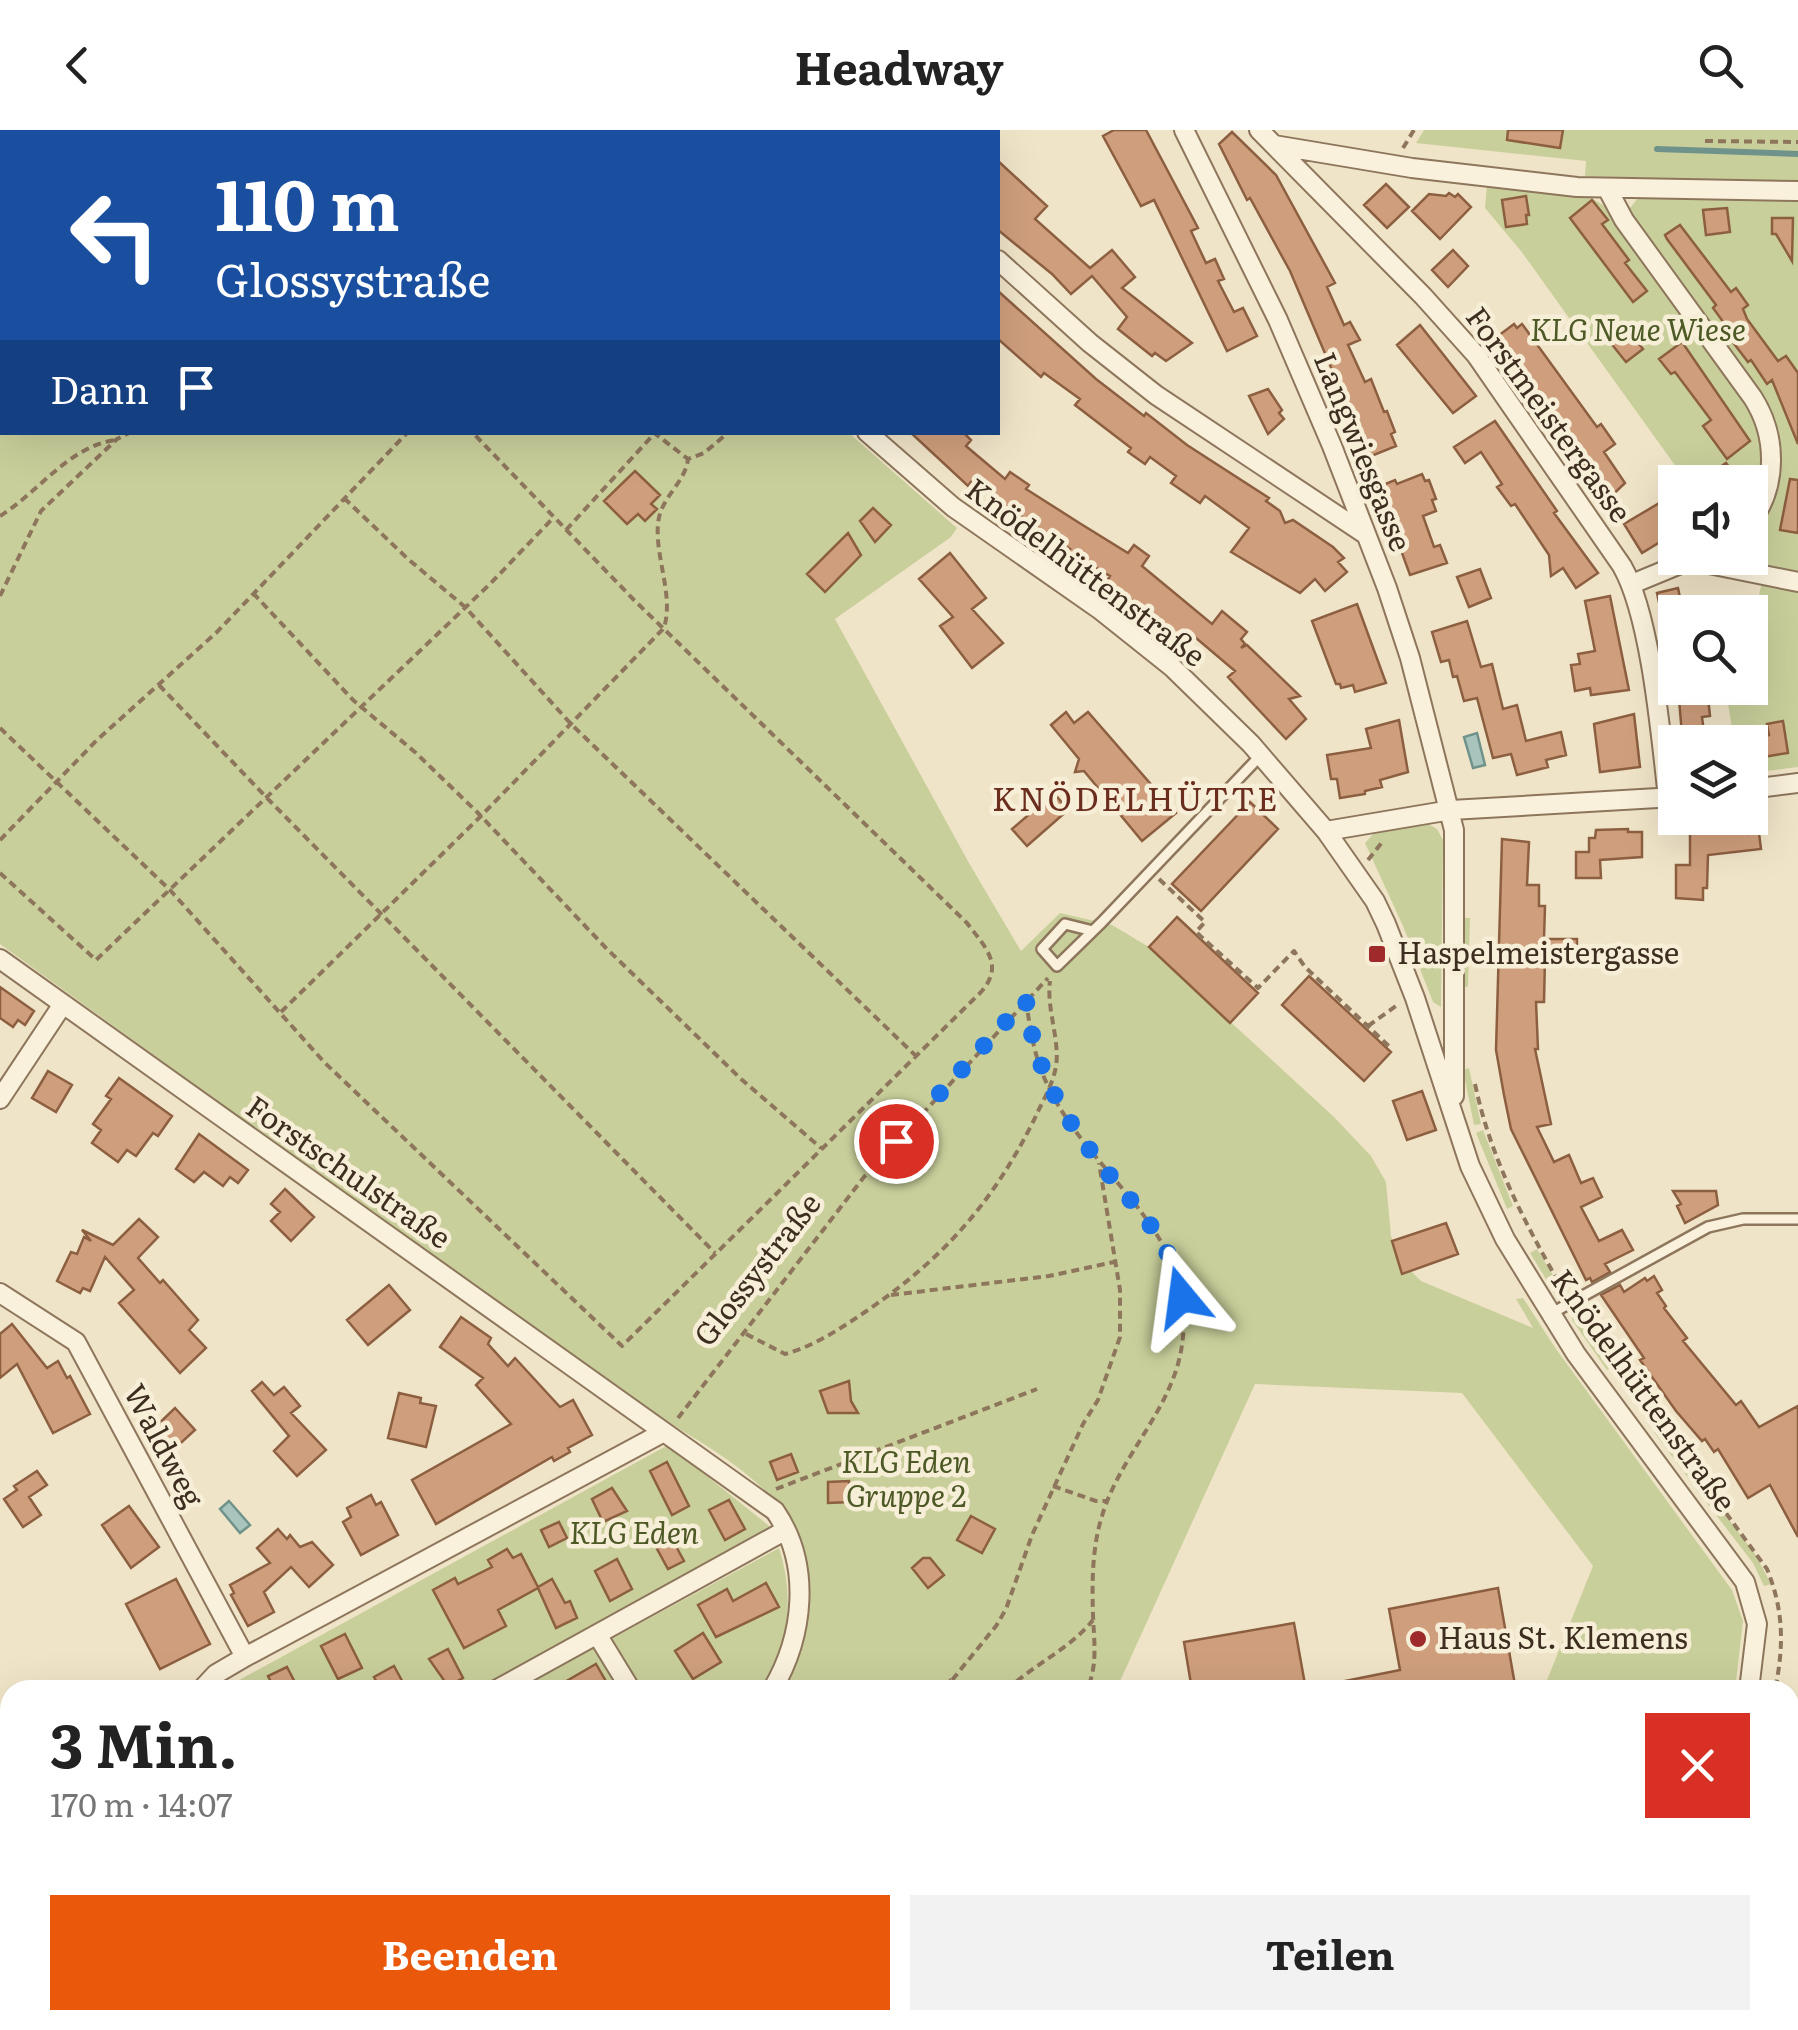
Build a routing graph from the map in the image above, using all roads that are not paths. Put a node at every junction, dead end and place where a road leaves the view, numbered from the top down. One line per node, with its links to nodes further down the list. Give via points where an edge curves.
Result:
1 (1184, 130): 9 (street, Langwiesgasse, via 1278,320)
2 (1259, 130): 3 (street, Forstmeistergasse)
3 (1273, 145): 4 (street); 13 (street, Forstmeistergasse, via 1476,355)
4 (1608, 190): 5 (street); 8 (street, via 1764,417 1771,451)
5 (1798, 191)
6 (1000, 262): 9 (street, via 1156,394)
7 (870, 435): 15 (street, Knödelhüttenstraße, via 952,507 1148,647)
8 (1768, 487)
9 (1366, 535): 19 (street, Langwiesgasse, via 1410,658)
10 (1658, 573): 13 (street)
11 (1766, 575): 12 (street)
12 (1798, 582)
13 (1632, 584): 14 (street, Forstmeistergasse)
14 (1659, 725)
15 (1261, 756): 20 (street, Knödelhüttenstraße); 21 (lane)
16 (1798, 782): 17 (street)
17 (1768, 786)
18 (1658, 799): 19 (street)
19 (1451, 810): 20 (street); 25 (street, Knödelhüttenstraße)
20 (1326, 831): 25 (street, Knödelhüttenstraße, via 1375,900)
21 (1093, 931): 21 (lane, via 1057,966 1042,949 1066,924)
22 (0, 959): 23 (street, Forstschulstraße)
23 (62, 1004): 24 (street); 29 (street, Forstschulstraße)
24 (0, 1099)
25 (1457, 1128): 28 (street, Knödelhüttenstraße, via 1483,1196)
26 (1798, 1219): 28 (lane, via 1708,1227)
27 (0, 1292): 32 (street, Waldweg, via 76,1342)
28 (1550, 1314): 37 (street, Knödelhüttenstraße, via 1745,1582 1757,1624)
29 (664, 1432): 30 (street, Forstschulstraße, via 758,1495); 32 (street)
30 (786, 1530): 31 (street); 36 (street, via 798,1567 798,1618)
31 (598, 1636): 34 (street); 35 (street)
32 (245, 1657): 33 (street)
33 (210, 1680)
34 (515, 1680)
35 (626, 1680)
36 (777, 1680)
37 (1750, 1680)

